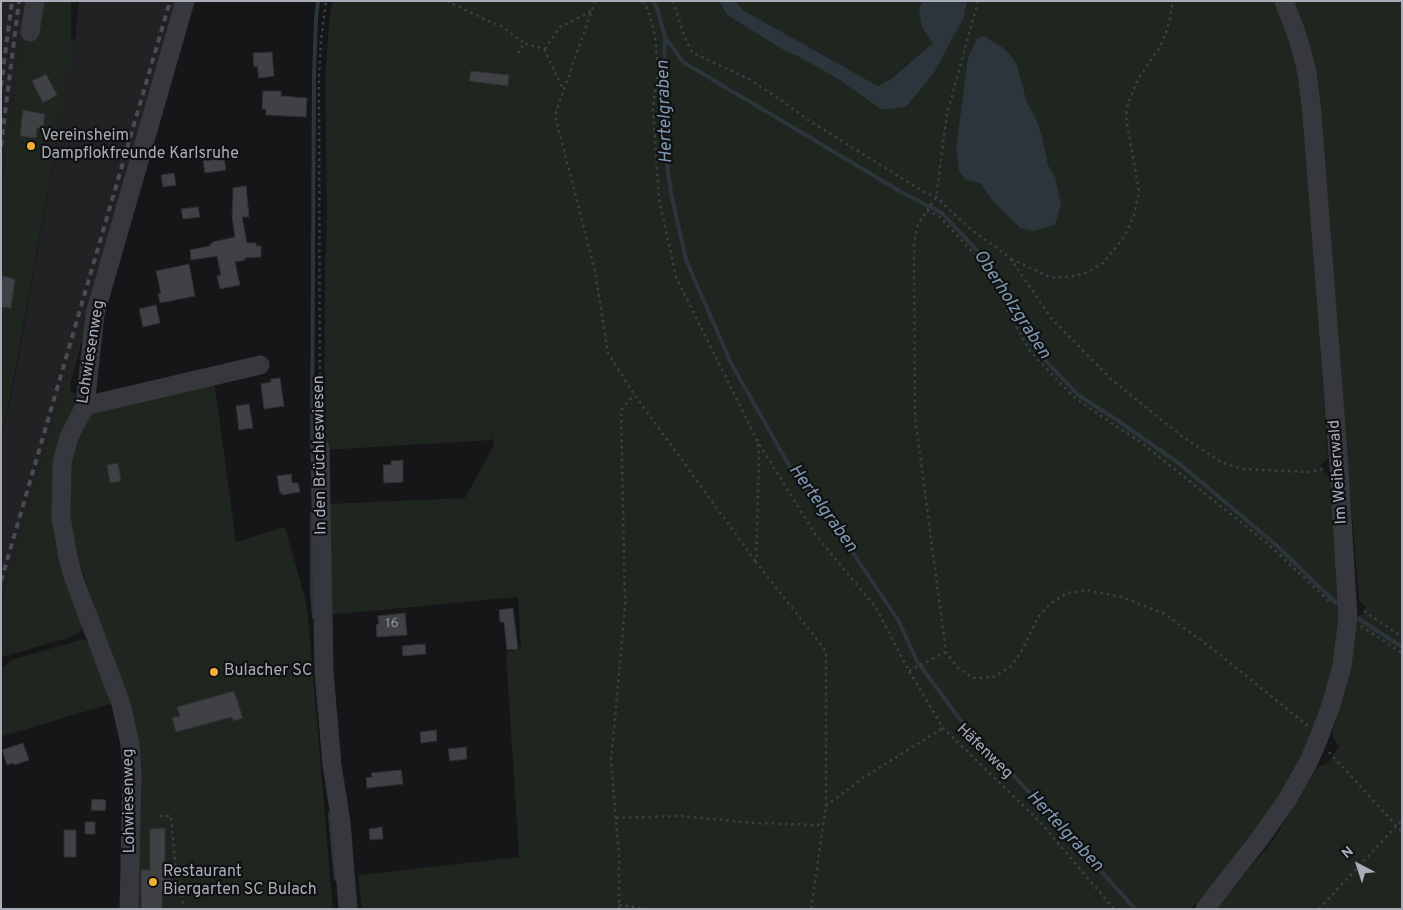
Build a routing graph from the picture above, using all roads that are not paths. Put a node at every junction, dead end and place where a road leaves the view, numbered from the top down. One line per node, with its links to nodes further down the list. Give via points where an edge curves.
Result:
1 (35, 1): 4 (street)
2 (185, 1): 6 (street, Lohwiesenweg, via 95,314)
3 (1284, 1): 10 (street, Im Weiherwald, via 1297,35 1312,114 1348,612 1342,666 1331,705 1308,763 1261,837)
4 (30, 32)
5 (260, 365): 6 (street)
6 (85, 406): 8 (street, Lohwiesenweg, via 68,437 62,462 61,518 73,576 121,704 130,744)
7 (320, 448): 9 (street, In den Brüchleswiesen, via 324,671)
8 (129, 909)
9 (348, 909)
10 (1205, 909)

